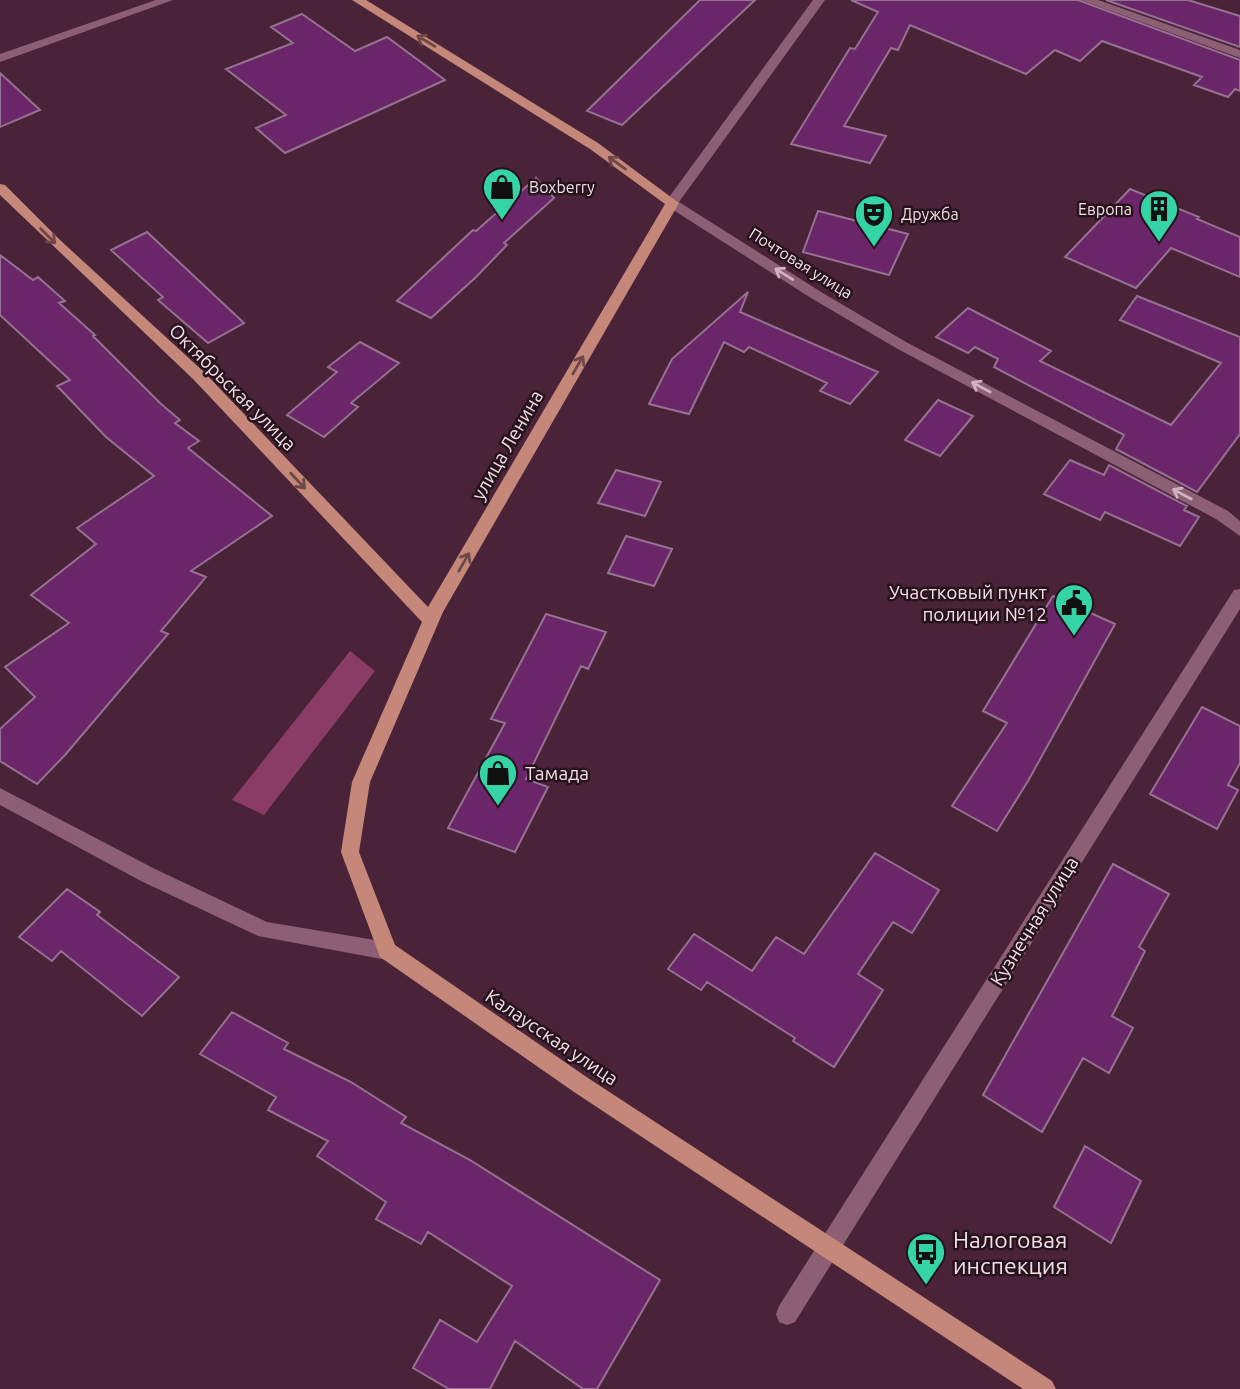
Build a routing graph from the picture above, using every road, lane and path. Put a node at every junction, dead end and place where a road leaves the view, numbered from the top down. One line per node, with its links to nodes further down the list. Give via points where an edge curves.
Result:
1 (167, 0): 6 (street)
2 (358, 0): 8 (main road, Почтовая улица, one-way to 2, via 594,146)
3 (819, 0): 8 (street, улица Ленина)
4 (1087, 0): 5 (street)
5 (1240, 54)
6 (0, 58)
7 (0, 188): 11 (main road, Октябрьская улица, one-way to 11, via 199,376)
8 (673, 203): 9 (street, Почтовая улица, one-way to 8, via 1222,515 890,338); 11 (main road, улица Ленина, one-way to 8)
9 (1240, 530)
10 (1240, 595): 14 (street, Кузнечная улица)
11 (431, 621): 13 (main road, улица Ленина, via 360,782 350,852)
12 (0, 796): 13 (street, Калаусская улица, via 148,875 265,930)
13 (387, 951): 14 (main road, Калаусская улица)
14 (829, 1247): 15 (street, Кузнечная улица); 16 (main road, Калаусская улица)
15 (787, 1314)
16 (1044, 1389)

